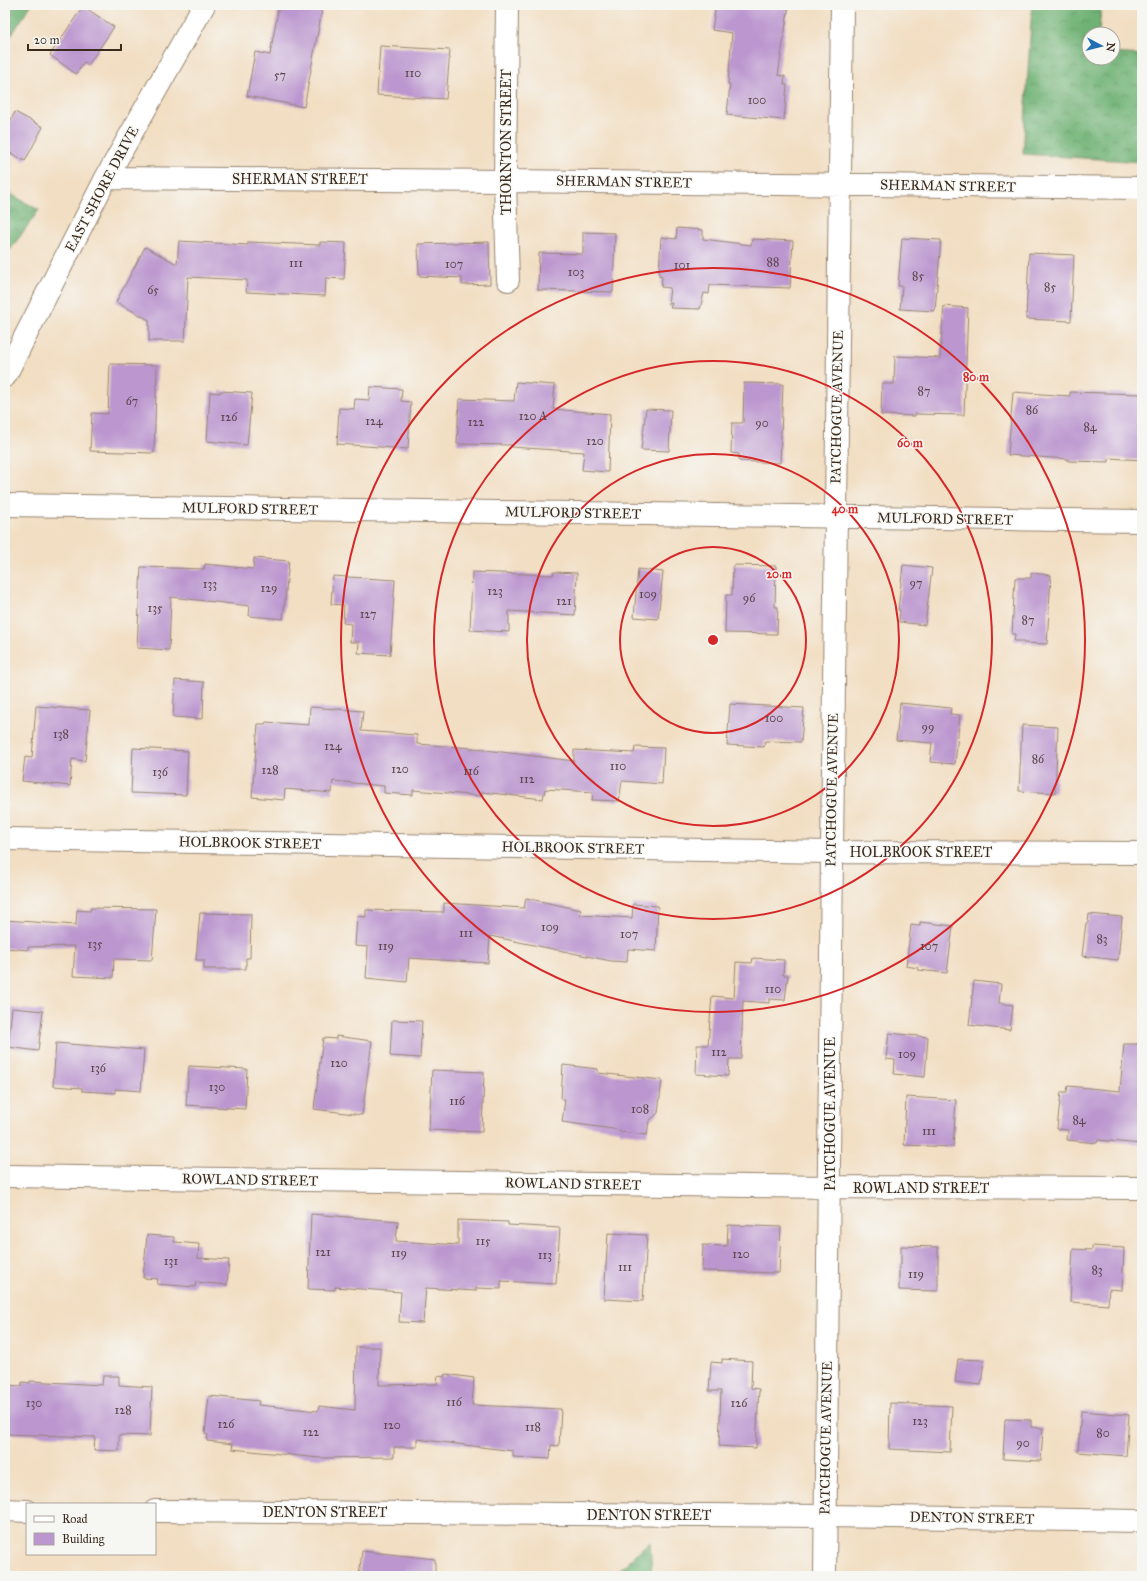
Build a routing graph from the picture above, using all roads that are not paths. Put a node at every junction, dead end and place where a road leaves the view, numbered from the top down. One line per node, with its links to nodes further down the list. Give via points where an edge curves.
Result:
1 (204, 5): 4 (street, EAST SHORE DRIVE)
2 (508, 5): 5 (street, THORNTON STREET)
3 (842, 5): 6 (street, PATCHOGUE AVENUE)
4 (106, 178): 5 (street, SHERMAN STREET); 9 (street, EAST SHORE DRIVE)
5 (505, 181): 6 (street, SHERMAN STREET); 8 (street, THORNTON STREET)
6 (840, 185): 7 (street, SHERMAN STREET); 11 (street, PATCHOGUE AVENUE)
7 (1142, 188)
8 (508, 280)
9 (5, 376)
10 (5, 505): 11 (street, MULFORD STREET)
11 (836, 517): 12 (street, MULFORD STREET); 14 (street, PATCHOGUE AVENUE)
12 (1142, 521)
13 (5, 839): 14 (street, HOLBROOK STREET)
14 (832, 852): 15 (street, HOLBROOK STREET); 17 (street, PATCHOGUE AVENUE)
15 (1142, 853)
16 (5, 1176): 17 (street, ROWLAND STREET)
17 (829, 1187): 18 (street, ROWLAND STREET); 22 (street, PATCHOGUE AVENUE)
18 (1142, 1188)
19 (5, 1510): 20 (street)
20 (26, 1510)
21 (156, 1511): 22 (street, DENTON STREET)
22 (825, 1516): 23 (street, DENTON STREET); 24 (street, PATCHOGUE AVENUE)
23 (1142, 1521)
24 (825, 1576)

